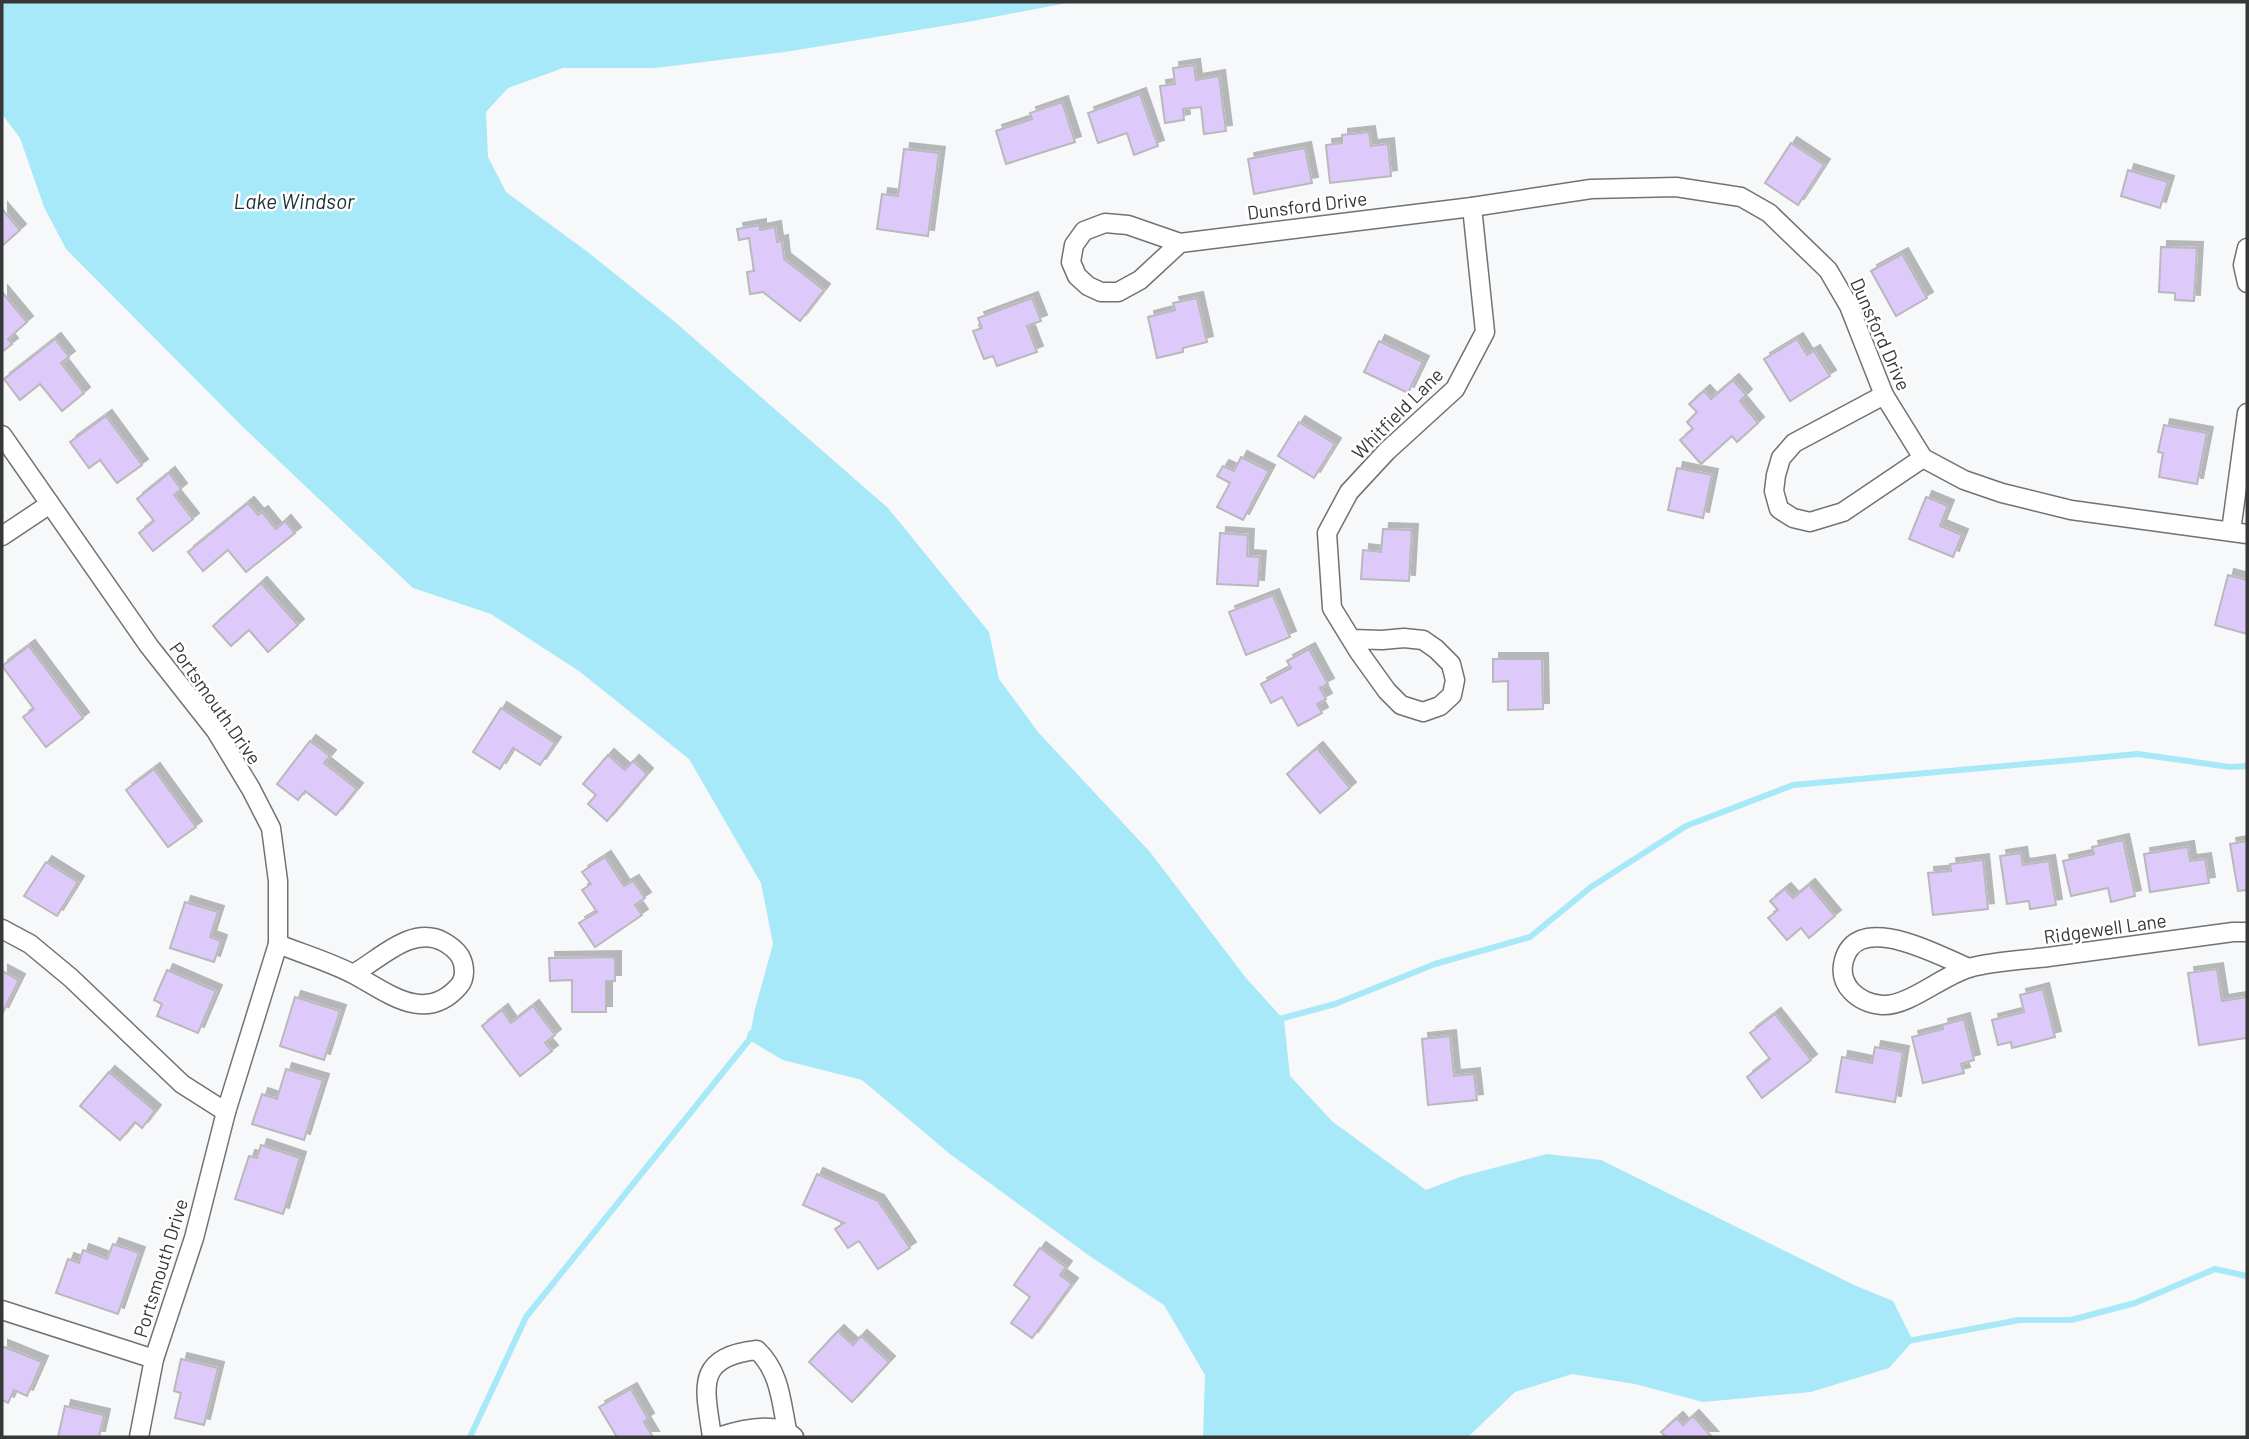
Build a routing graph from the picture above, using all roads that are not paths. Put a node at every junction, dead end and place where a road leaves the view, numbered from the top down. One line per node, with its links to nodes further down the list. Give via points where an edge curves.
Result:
1 (1472, 207): 2 (street, Dunsford Drive); 5 (street, Dunsford Drive, via 1591,189 1676,187 1741,197 1769,212 1828,270 1849,306); 12 (street, Whitfield Lane, via 1485,332 1455,389 1349,492 1327,533 1332,608)
2 (1180, 243): 2 (street, Dunsford Drive, via 1128,225 1105,223 1084,231 1074,245 1071,262 1088,286 1118,292 1140,280)
3 (2247, 248): 4 (street, via 2243,265)
4 (2247, 283)
5 (1884, 395): 8 (street, Dunsford Drive); 8 (street, via 1794,443 1781,458 1776,474 1779,509 1810,522 1843,512)
6 (2247, 413): 10 (street)
7 (3, 440): 9 (street, Portsmouth Drive)
8 (1923, 458): 10 (street, via 2002,494 2071,510)
9 (50, 504): 11 (street); 15 (street, Portsmouth Drive, via 149,646 216,732 251,789 271,828 278,881)
10 (2239, 532)
11 (2, 536)
12 (1351, 639): 12 (street, Whitfield Lane, via 1423,640 1451,664 1452,695 1423,712 1401,705)
13 (2, 929): 18 (street, via 40,952 182,1084)
14 (2247, 932): 16 (street, Ridgewell Lane)
15 (278, 944): 17 (street); 18 (street, Portsmouth Drive)
16 (1969, 968): 16 (street, Ridgewell Lane, via 1883,936 1860,938 1849,947 1842,976 1863,1002 1886,1006 1912,998)
17 (352, 974): 17 (street, via 388,996 413,1004 435,1003 462,983 464,965 456,950 425,936 408,940)
18 (226, 1112): 20 (street, Portsmouth Drive, via 194,1238)
19 (2, 1310): 20 (street)
20 (155, 1359): 22 (street, Portsmouth Drive)
21 (790, 1434): 23 (street, via 776,1376 757,1350 739,1352 710,1371 705,1388); 24 (street, via 747,1428)
22 (139, 1437)
23 (712, 1437)
24 (718, 1437)

